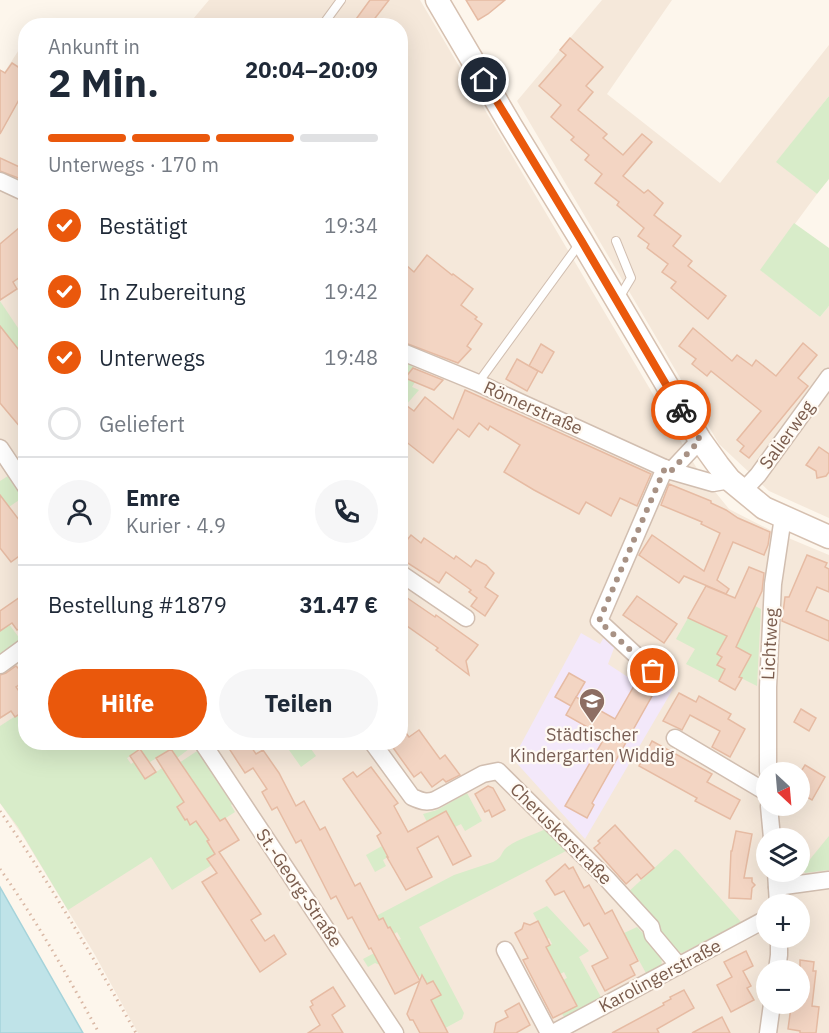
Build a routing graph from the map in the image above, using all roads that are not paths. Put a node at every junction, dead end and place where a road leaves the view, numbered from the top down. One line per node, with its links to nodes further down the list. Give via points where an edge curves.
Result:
1 (341, 0): 3 (lane)
2 (437, 0): 6 (main road)
3 (328, 18)
4 (2, 186): 5 (street)
5 (18, 191)
6 (581, 240): 8 (main road); 11 (lane)
7 (616, 241): 8 (lane, via 631,279)
8 (617, 301): 12 (main road)
9 (408, 354): 11 (street, Römerstraße)
10 (829, 377): 16 (street, Salierweg, via 758,475)
11 (478, 383): 14 (street, Römerstraße)
12 (700, 440): 14 (street); 16 (main road)
13 (0, 448): 15 (street)
14 (668, 469): 16 (street, Römerstraße); 23 (street, via 599,621)
15 (18, 475)
16 (736, 486): 17 (main road)
17 (783, 517): 18 (main road); 27 (street, Lichtweg, via 773,584)
18 (829, 537)
19 (408, 578): 20 (street)
20 (466, 618)
21 (18, 652): 22 (street)
22 (0, 665)
23 (653, 671)
24 (675, 738): 28 (street)
25 (207, 750): 35 (street, St.-Georg-Straße)
26 (378, 750): 33 (street, Cheruskerstraße, via 412,797 422,801 435,800 483,774 498,771 607,879 651,927 653,935)
27 (768, 762)
28 (756, 786)
29 (810, 880): 30 (street)
30 (829, 880)
31 (756, 924): 33 (street, Karolingerstraße)
32 (505, 950): 36 (street, Karolingerstraße)
33 (679, 966): 36 (street, Karolingerstraße)
34 (771, 1014): 37 (street)
35 (395, 1033)
36 (551, 1033)
37 (768, 1033)

